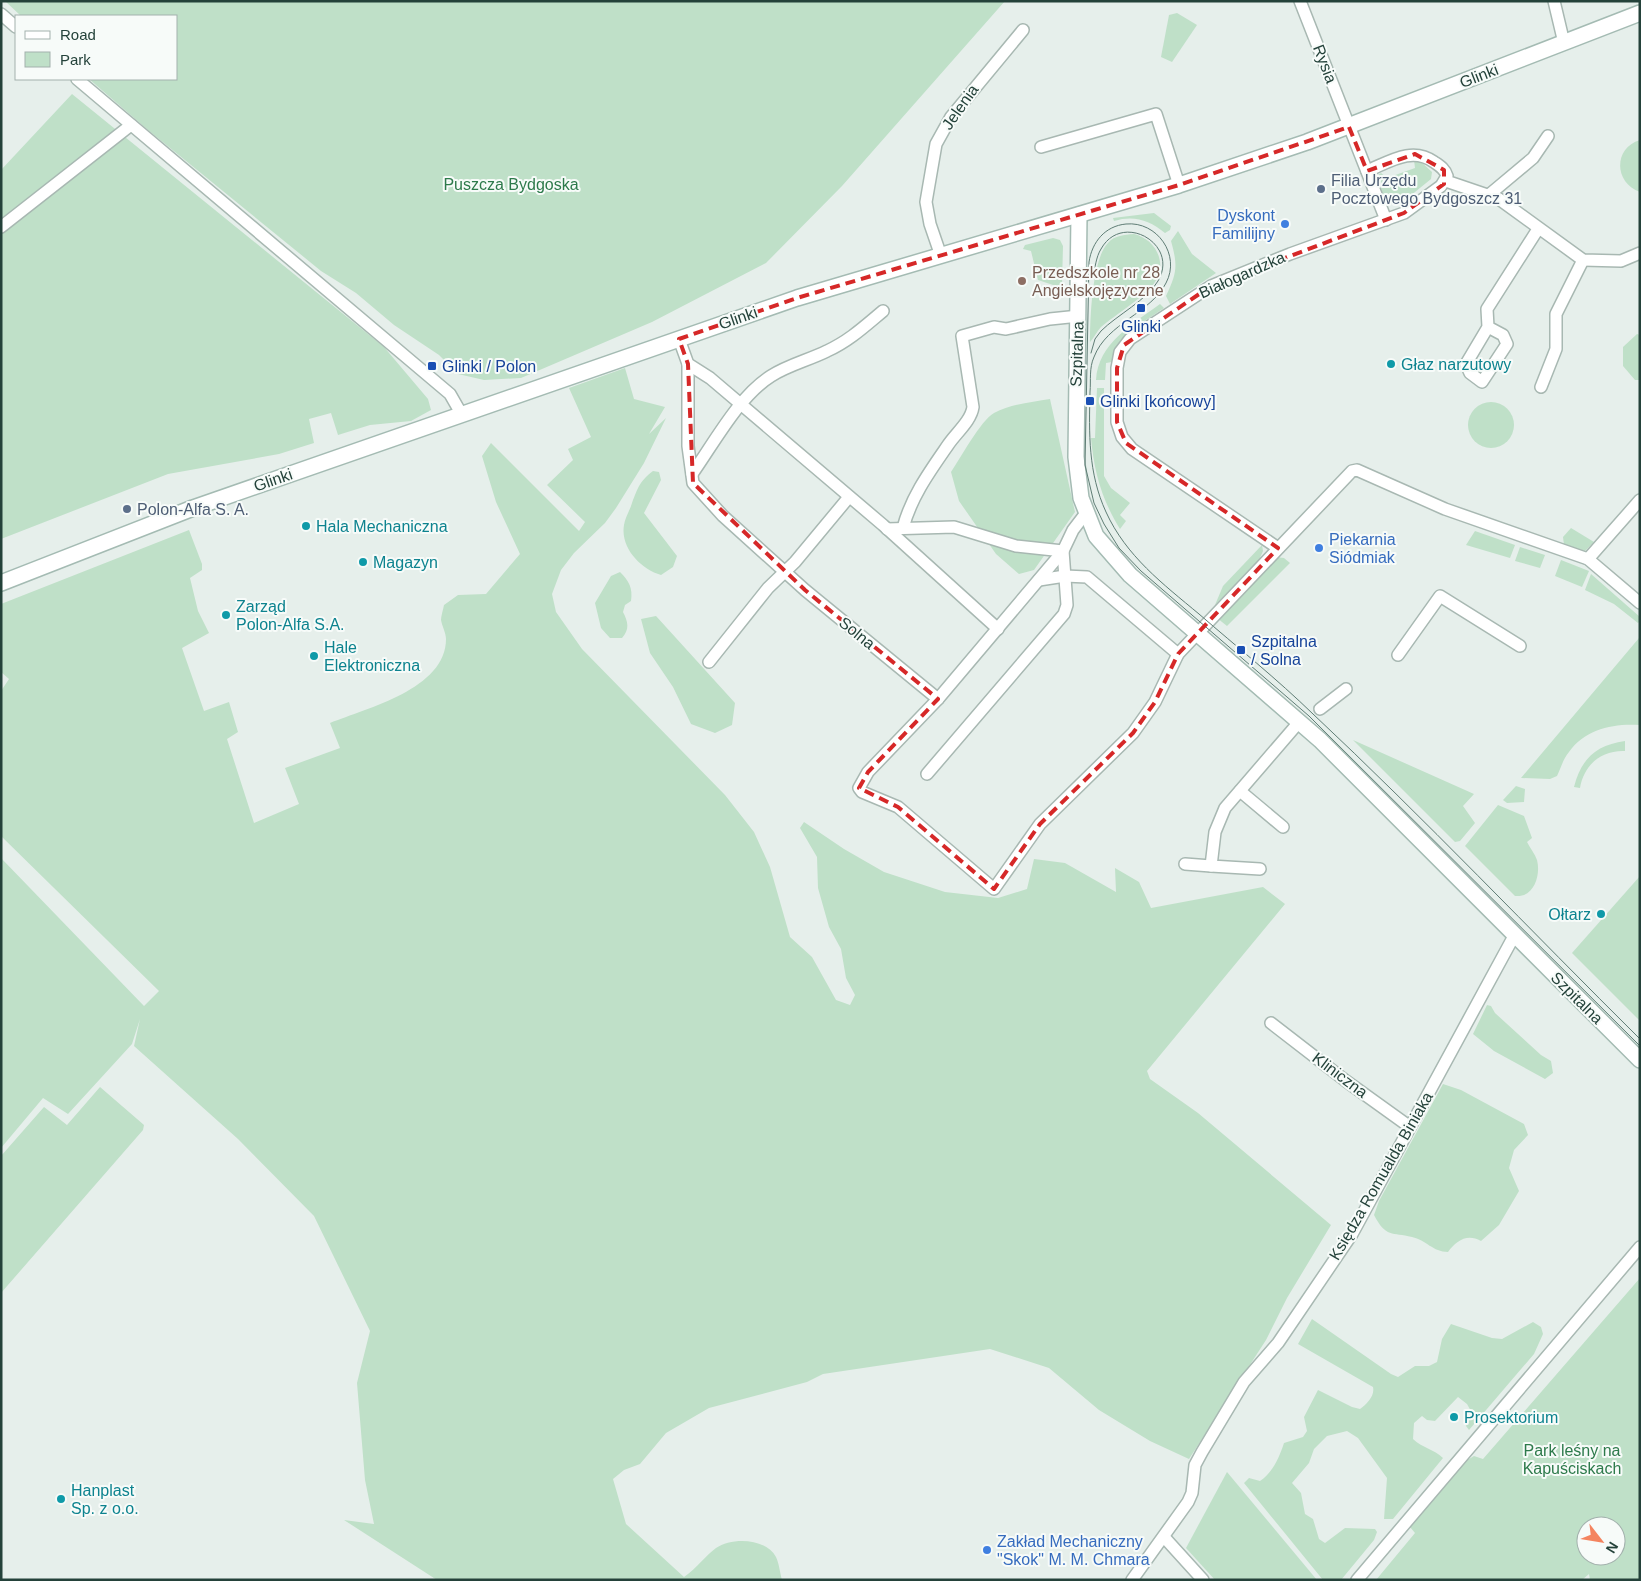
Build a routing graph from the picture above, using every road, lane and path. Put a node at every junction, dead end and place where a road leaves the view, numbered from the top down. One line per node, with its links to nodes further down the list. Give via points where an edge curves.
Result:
1 (1300, 1): 10 (street, Rysia)
2 (1554, 1): 7 (street)
3 (1640, 13): 7 (street, Glinki)
4 (1, 14): 5 (street)
5 (15, 26)
6 (1023, 30): 22 (street, Jelenia, via 951,117 936,144 926,202)
7 (1564, 43): 10 (street, Glinki)
8 (79, 80): 9 (street)
9 (131, 125): 19 (street); 31 (street, via 450,394)
10 (1349, 127): 13 (street); 15 (street, Glinki)
11 (1548, 136): 16 (street, via 1533,158)
12 (1041, 147): 15 (street, via 1156,114)
13 (1367, 171): 14 (street, via 1410,154 1420,154 1444,170); 18 (street)
14 (1446, 181): 16 (street); 18 (street, Białogardzka, via 1410,209)
15 (1179, 185): 17 (street, Glinki)
16 (1490, 194): 20 (street)
17 (1079, 215): 22 (street, Glinki); 25 (street, Szpitalna)
18 (1386, 220): 38 (street, Białogardzka, via 1211,286 1130,339 1120,352 1117,422 1126,443)
19 (1, 227)
20 (1538, 229): 23 (street); 26 (street, via 1487,309)
21 (1640, 253): 23 (street, via 1621,261)
22 (941, 256): 27 (street, Glinki, via 797,298)
23 (1583, 260): 29 (street, via 1556,314 1556,349)
24 (883, 311): 30 (street, via 827,352 770,376)
25 (1078, 316): 35 (street, Szpitalna, via 1075,432 1078,484); 36 (street, via 1006,329 994,327 962,336 972,417 962,425 922,482)
26 (1488, 327)
27 (679, 339): 28 (street, Solna); 31 (street, Glinki)
28 (688, 364): 30 (street); 32 (street, Solna, via 688,446)
29 (1541, 387)
30 (741, 404): 32 (street); 33 (street)
31 (462, 415): 44 (street, Glinki, via 193,508)
32 (692, 474): 41 (street, Solna, via 693,483 708,500)
33 (849, 497): 37 (street); 41 (street)
34 (1640, 500): 40 (street)
35 (1086, 513): 39 (street); 47 (street, Szpitalna, via 1096,536 1109,553)
36 (903, 528): 37 (street); 39 (street, via 954,527 1016,546)
37 (887, 529): 46 (street)
38 (1278, 548): 40 (street, via 1339,482 1356,470 1445,509); 47 (street)
39 (1063, 551): 42 (street); 43 (street)
40 (1588, 559): 45 (street)
41 (784, 571): 51 (street); 53 (street, Solna)
42 (1065, 576): 43 (street); 49 (street, via 1087,577); 56 (street, via 1067,605 1064,614)
43 (1039, 580): 46 (street)
44 (1, 583)
45 (1640, 604)
46 (998, 629): 53 (street)
47 (1197, 633): 49 (street); 55 (street, Szpitalna)
48 (1520, 646): 50 (street, via 1440,596)
49 (1178, 654): 53 (street, via 1155,702 1133,733 1040,824 994,889 898,807 859,788 868,772)
50 (1398, 655)
51 (709, 662)
52 (1346, 689): 54 (street)
53 (938, 699)
54 (1320, 709)
55 (1300, 721): 57 (street); 62 (street, Szpitalna)
56 (927, 774)
57 (1240, 791): 58 (street); 60 (street, via 1220,818)
58 (1283, 827)
59 (1185, 864): 60 (street)
60 (1211, 866): 61 (street)
61 (1260, 869)
62 (1514, 936): 64 (street, Szpitalna); 65 (street, Księdza Romualda Biniaka)
63 (1271, 1022): 65 (street, Kliniczna)
64 (1640, 1060)
65 (1410, 1126): 67 (street, Księdza Romualda Biniaka, via 1352,1234 1278,1343 1244,1382 1202,1452 1195,1465 1190,1498)
66 (1640, 1247): 70 (street)
67 (1164, 1536): 68 (street); 69 (street)
68 (1132, 1580)
69 (1203, 1580)
70 (1357, 1580)

